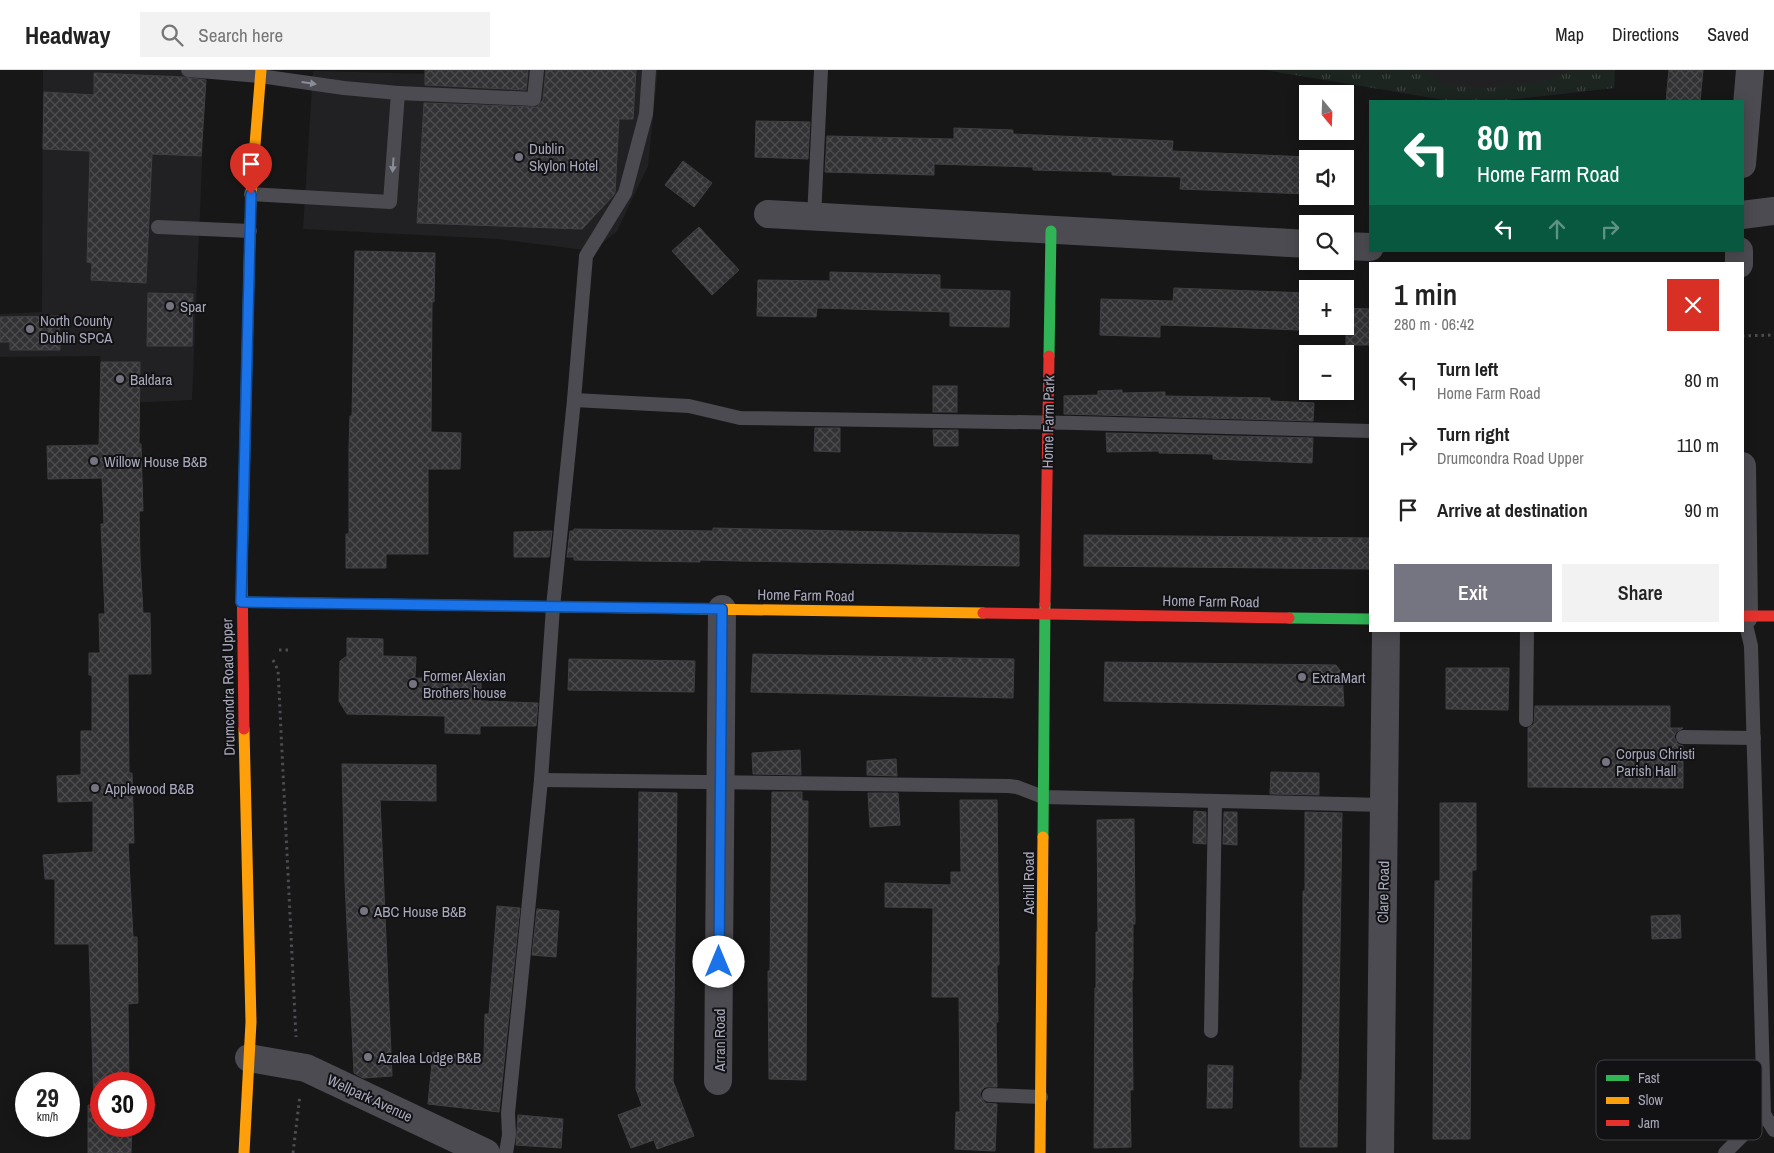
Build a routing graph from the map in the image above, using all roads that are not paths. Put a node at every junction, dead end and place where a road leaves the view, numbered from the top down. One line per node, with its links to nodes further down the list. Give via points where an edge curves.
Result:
1 (188, 70): 6 (lane)
2 (537, 70): 7 (lane, via 534,99)
3 (649, 70): 20 (lane, via 646,114 625,193 586,256)
4 (821, 70): 13 (lane)
5 (1750, 70): 8 (street)
6 (261, 73): 7 (lane, one-way to 7, via 344,88); 9 (street, Drumcondra Road Upper)
7 (398, 93): 9 (lane, one-way to 9, via 390,202)
8 (1744, 140)
9 (251, 194): 15 (street, Drumcondra Road Upper)
10 (1774, 211): 12 (street)
11 (768, 214): 13 (street)
12 (1744, 215)
13 (814, 218): 16 (street)
14 (158, 227): 15 (lane)
15 (250, 231): 23 (street, Drumcondra Road Upper)
16 (1051, 231): 17 (street); 21 (street, Home Farm Park)
17 (1299, 244)
18 (1354, 246): 19 (street)
19 (1369, 247)
20 (574, 400): 21 (lane, via 689,406 740,418); 24 (lane)
21 (1048, 423): 22 (lane); 26 (street, Home Farm Park)
22 (1369, 431)
23 (241, 602): 24 (street, Home Farm Road); 42 (street, Drumcondra Road Upper, via 251,1022)
24 (553, 607): 25 (street, Home Farm Road); 36 (lane)
25 (722, 609): 26 (street, Home Farm Road); 37 (street, Arran Road)
26 (1045, 614): 29 (street, Home Farm Road); 38 (street, Achill Road)
27 (1744, 616): 28 (street)
28 (1774, 616)
29 (1369, 618)
30 (1744, 620): 35 (lane, via 1751,646)
31 (1386, 632): 40 (street, Clare Road)
32 (1527, 632): 33 (lane)
33 (1526, 720)
34 (1683, 737): 35 (lane)
35 (1754, 738): 46 (lane)
36 (541, 780): 37 (lane); 51 (lane)
37 (721, 784): 38 (lane, via 1009,786); 43 (street, Arran Road)
38 (1043, 797): 39 (lane); 45 (street, Achill Road)
39 (1215, 802): 40 (lane); 41 (lane)
40 (1384, 805): 53 (street, Clare Road)
41 (1211, 1031)
42 (249, 1058): 49 (street, Drumcondra Road Upper); 50 (street, Wellpark Avenue, via 306,1068)
43 (718, 1081)
44 (988, 1095): 45 (lane)
45 (1041, 1097): 52 (street, Achill Road)
46 (1764, 1114): 47 (lane)
47 (1774, 1130)
48 (1738, 1140): 54 (lane)
49 (244, 1153)
50 (486, 1153)
51 (506, 1153)
52 (1040, 1153)
53 (1380, 1153)
54 (1725, 1153)

